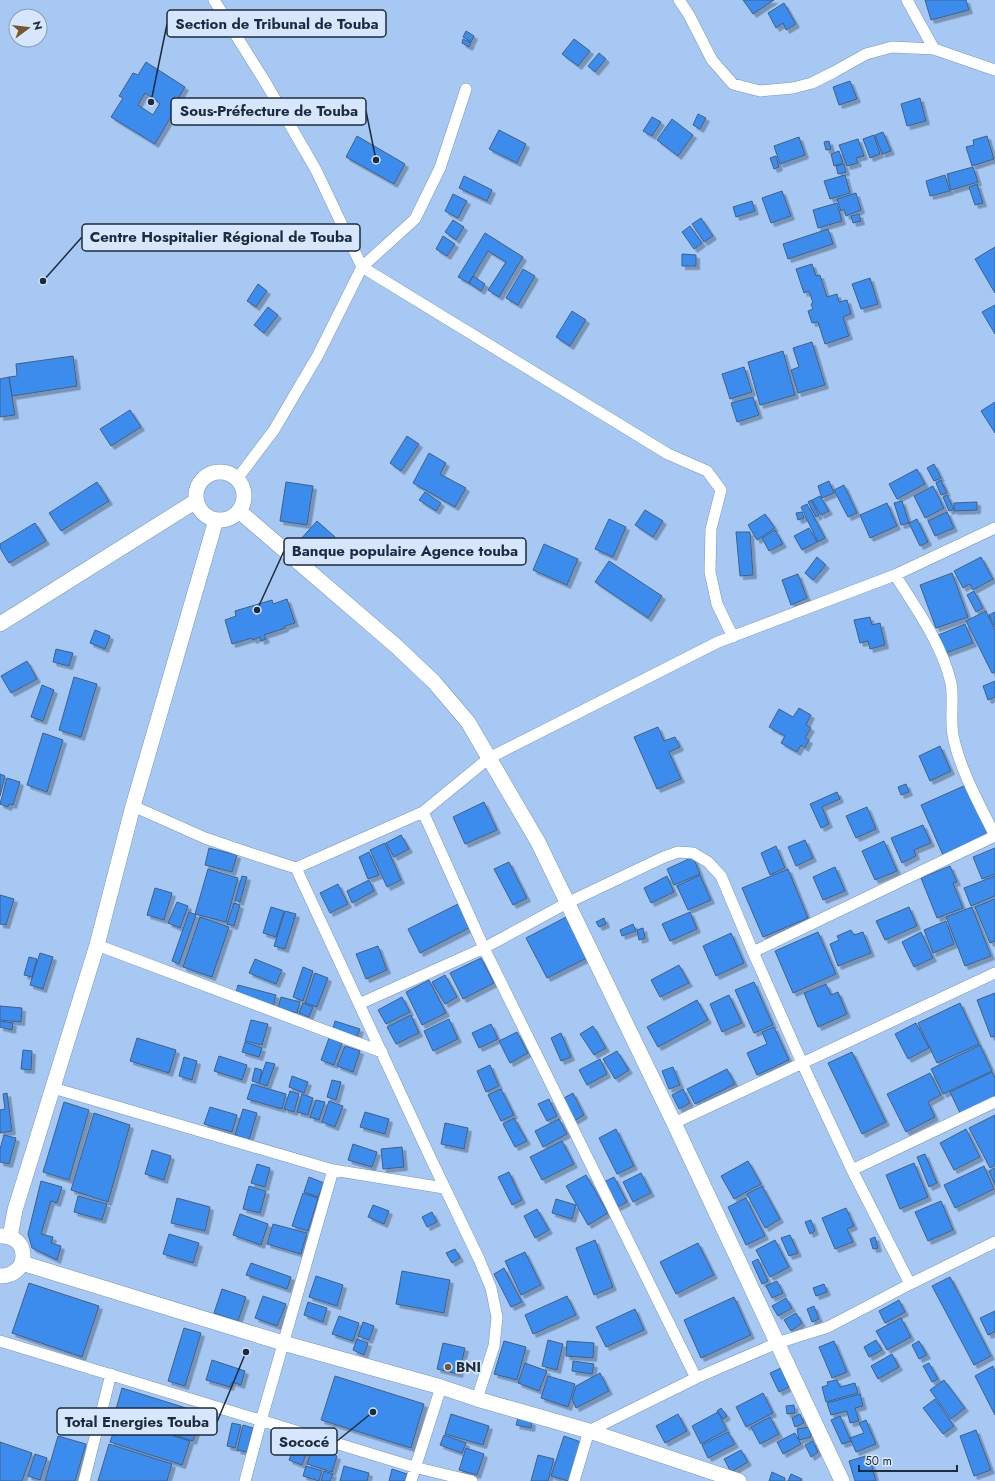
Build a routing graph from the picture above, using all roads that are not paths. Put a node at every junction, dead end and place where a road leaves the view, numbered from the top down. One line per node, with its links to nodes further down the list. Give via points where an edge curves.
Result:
1 (214, 0): 7 (street, via 316,170)
2 (679, 0): 4 (street, via 712,60 734,84 760,91 793,88 812,83 866,54 892,47)
3 (907, 0): 4 (street)
4 (934, 49): 5 (street)
5 (995, 70)
6 (466, 89): 7 (street, via 440,168 415,220)
7 (362, 267): 8 (street, via 318,355 274,430); 15 (street, via 668,454 707,471 721,490 711,529 710,572 717,604)
8 (237, 479): 9 (street, via 221,472 205,477 196,492); 10 (street, via 244,494)
9 (196, 501): 11 (street, via 203,514); 14 (street)
10 (239, 511): 11 (street, via 226,520); 16 (street, via 396,646 434,682 468,722)
11 (216, 520): 17 (street)
12 (995, 528): 13 (street)
13 (895, 574): 15 (street); 19 (street, via 941,654 951,684 953,734 960,761)
14 (0, 624)
15 (732, 637): 16 (street)
16 (489, 758): 18 (street); 21 (street, via 538,842)
17 (133, 806): 20 (street, via 206,838); 22 (street)
18 (423, 812): 20 (street); 23 (street)
19 (995, 836): 24 (street)
20 (296, 868): 26 (street)
21 (567, 903): 23 (street); 24 (street, via 664,857 678,852 693,854 708,862 721,876); 31 (street)
22 (97, 945): 27 (street); 29 (street)
23 (484, 948): 26 (street); 44 (street)
24 (752, 952): 28 (street)
25 (995, 972): 28 (street)
26 (359, 1004): 27 (street)
27 (382, 1052): 34 (street)
28 (802, 1063): 31 (street); 33 (street)
29 (53, 1088): 32 (street); 35 (street)
30 (995, 1102): 33 (street)
31 (674, 1123): 42 (street)
32 (333, 1170): 34 (street); 41 (street)
33 (852, 1170): 39 (street)
34 (444, 1188): 46 (street, via 491,1288 497,1317 494,1346)
35 (5, 1236): 37 (street, via 17,1241 21,1247)
36 (995, 1242): 39 (street)
37 (22, 1263): 38 (street, via 13,1274); 41 (street)
38 (0, 1276)
39 (910, 1284): 42 (street, via 828,1327)
40 (0, 1341): 43 (street)
41 (283, 1343): 45 (street); 47 (street)
42 (777, 1343): 44 (street); 56 (street)
43 (111, 1374): 47 (street); 50 (street)
44 (696, 1378): 48 (street)
45 (441, 1387): 46 (street); 49 (street)
46 (477, 1399): 48 (street)
47 (261, 1421): 49 (street); 51 (street)
48 (589, 1431): 54 (street); 55 (street)
49 (414, 1467): 52 (street); 53 (street)
50 (84, 1481)
51 (245, 1481)
52 (410, 1481)
53 (472, 1481)
54 (574, 1481)
55 (739, 1481)
56 (842, 1481)

